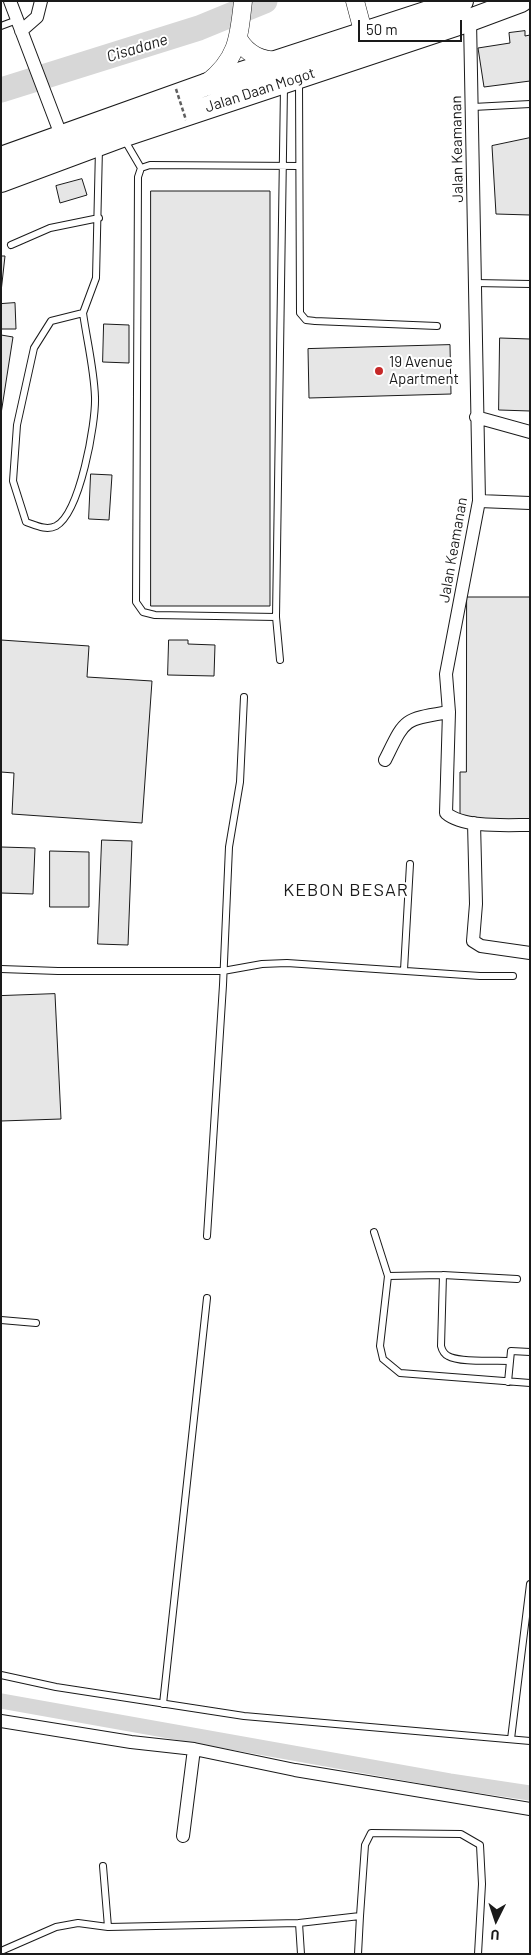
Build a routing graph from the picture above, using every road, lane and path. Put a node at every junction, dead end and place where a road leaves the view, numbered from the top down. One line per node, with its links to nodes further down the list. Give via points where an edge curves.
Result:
1 (10, 1): 8 (street)
2 (40, 1): 8 (street, via 37,17)
3 (243, 1): 9 (street)
4 (521, 1): 5 (highway, Jalan Daan Mogot)
5 (466, 11): 6 (highway, Jalan Daan Mogot); 10 (highway, Jalan Daan Mogot); 14 (street, Jalan Keamanan)
6 (359, 16): 10 (highway, Jalan Daan Mogot)
7 (1, 26): 8 (lane)
8 (21, 29): 16 (street)
9 (239, 37): 10 (street, via 244,49); 11 (street, via 225,66)
10 (287, 73): 11 (highway, Jalan Daan Mogot); 17 (highway, Jalan Daan Mogot); 20 (lane); 21 (lane)
11 (205, 85): 16 (highway, Jalan Daan Mogot)
12 (176, 88): 15 (path, bridge)
13 (530, 104): 14 (lane)
14 (473, 107): 26 (street, Jalan Keamanan)
15 (186, 120)
16 (61, 135): 19 (highway, Jalan Daan Mogot)
17 (122, 136): 18 (highway, Jalan Daan Mogot); 22 (lane)
18 (99, 144): 23 (highway, Jalan Daan Mogot); 24 (lane)
19 (1, 158)
20 (282, 166): 21 (lane); 22 (lane, via 150,165); 34 (lane)
21 (299, 166): 29 (lane, via 300,313 306,320)
22 (141, 168): 34 (lane, via 138,187 136,602 143,612 155,615)
23 (1, 181)
24 (99, 218): 25 (lane, via 50,228); 28 (lane, via 96,278)
25 (12, 244)
26 (475, 283): 27 (lane); 30 (street, Jalan Keamanan)
27 (530, 284)
28 (83, 313): 28 (lane, via 51,321 34,348 17,425 13,481 26,522 41,528 55,526 66,517 76,496 92,427 95,397)
29 (437, 326)
30 (476, 417): 31 (street); 32 (street, Jalan Keamanan)
31 (530, 432)
32 (479, 501): 33 (street); 37 (street, Jalan Keamanan, via 446,674)
33 (530, 503)
34 (276, 617): 35 (lane)
35 (280, 660)
36 (244, 697): 45 (lane, via 240,782 229,847)
37 (449, 712): 38 (street, via 410,720 402,727); 39 (street, Jalan Keamanan, via 446,813 453,819)
38 (385, 760)
39 (474, 822): 40 (street, via 496,826); 42 (street, via 476,904 473,941 481,946)
40 (530, 825)
41 (410, 864): 44 (lane)
42 (530, 953)
43 (1, 969): 45 (lane)
44 (404, 970): 45 (lane, via 287,963); 46 (lane)
45 (223, 971): 48 (lane)
46 (513, 976)
47 (374, 1232): 50 (lane)
48 (207, 1236)
49 (443, 1274): 50 (lane); 51 (lane); 56 (lane, via 443,1351 447,1356 457,1358)
50 (388, 1276): 57 (lane, via 380,1346 383,1359 391,1367 400,1373)
51 (517, 1279)
52 (206, 1298): 61 (lane)
53 (1, 1320): 54 (lane)
54 (36, 1323)
55 (530, 1352): 56 (lane, via 511,1351)
56 (509, 1361): 57 (lane)
57 (508, 1382): 58 (lane)
58 (530, 1383)
59 (530, 1584): 63 (lane)
60 (1, 1675): 61 (lane, via 56,1688)
61 (163, 1704): 63 (lane, via 244,1716)
62 (1, 1721): 65 (street)
63 (511, 1739): 64 (lane)
64 (530, 1741)
65 (194, 1749): 66 (street, via 295,1770); 67 (street)
66 (530, 1809)
67 (183, 1836)
68 (103, 1866): 71 (lane)
69 (360, 1916): 70 (lane); 74 (lane); 75 (lane, via 365,1845 371,1833 461,1834 480,1846 482,1884)
70 (299, 1923): 71 (lane); 73 (lane)
71 (108, 1927): 72 (lane, via 78,1923 56,1927)
72 (2, 1952)
73 (301, 1954)
74 (358, 1954)
75 (478, 1954)

